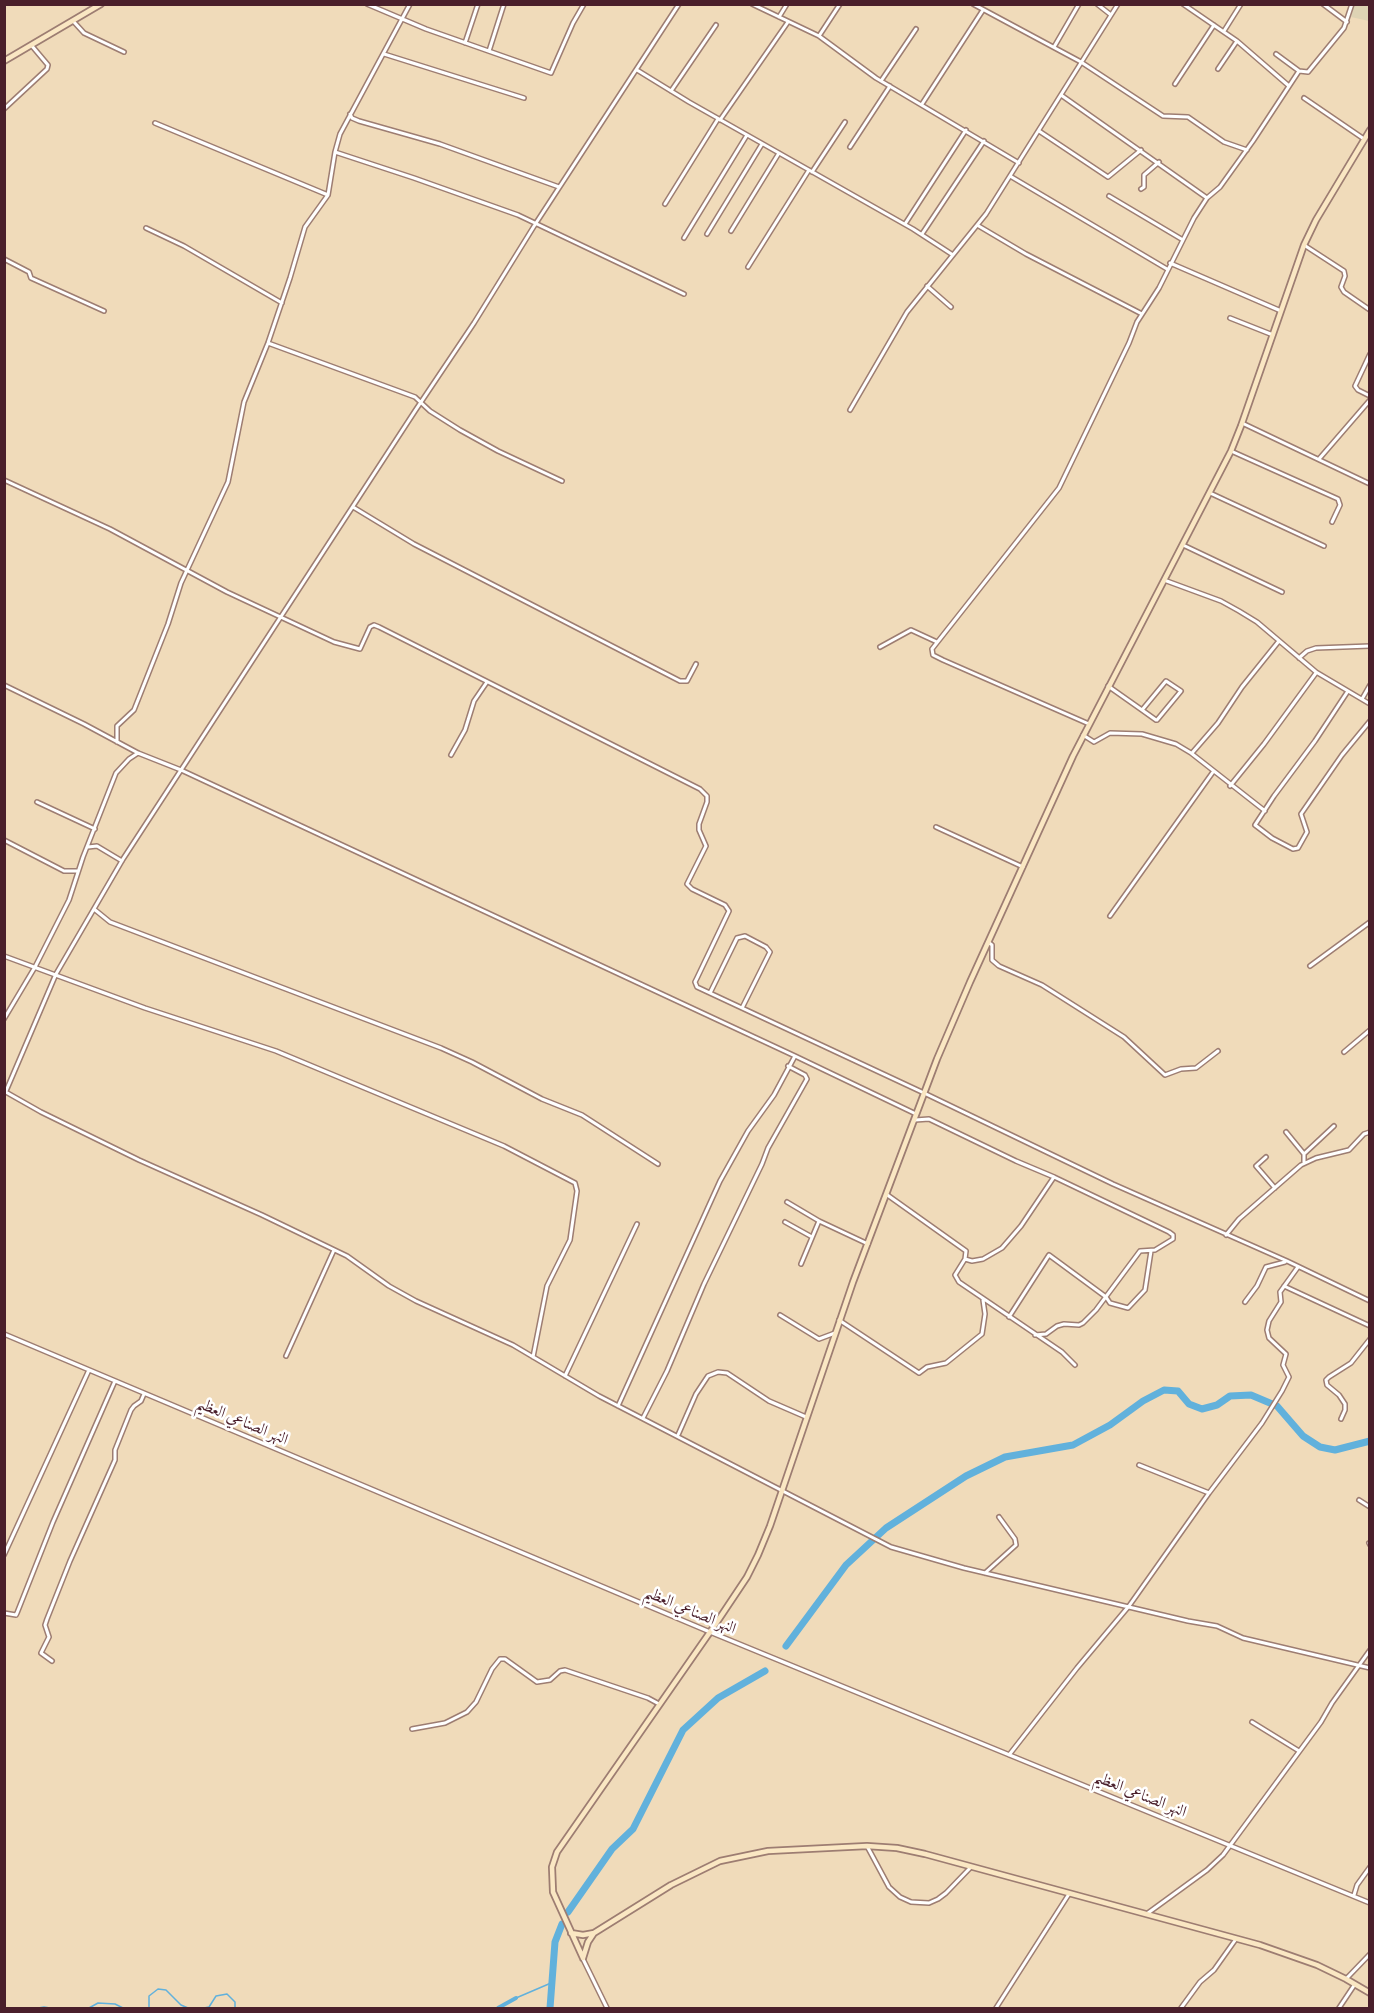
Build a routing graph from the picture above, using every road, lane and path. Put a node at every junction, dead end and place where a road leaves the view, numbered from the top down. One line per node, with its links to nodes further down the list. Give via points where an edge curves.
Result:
1 (101, 4): 23 (street)
2 (367, 4): 22 (street)
3 (410, 4): 22 (street)
4 (478, 4): 32 (street)
5 (504, 4): 35 (street)
6 (584, 4): 35 (street, via 552,72)
7 (680, 4): 42 (street)
8 (752, 4): 21 (street)
9 (787, 4): 21 (street)
10 (840, 4): 30 (street)
11 (973, 4): 19 (street)
12 (1079, 4): 34 (street)
13 (1097, 4): 20 (street)
14 (1118, 4): 20 (street)
15 (1184, 4): 27 (street)
16 (1241, 4): 29 (street)
17 (1323, 4): 25 (street)
18 (1352, 4): 25 (street)
19 (983, 10): 34 (street); 52 (street)
20 (1111, 15): 40 (street)
21 (779, 17): 24 (street)
22 (403, 20): 32 (street); 37 (street)
23 (74, 22): 33 (street); 36 (street, via 84,33)
24 (788, 22): 30 (street); 55 (street)
25 (1347, 22): 43 (street, via 1308,72)
26 (716, 25): 48 (street)
27 (1214, 25): 29 (street); 45 (street)
28 (916, 29): 44 (street)
29 (1224, 31): 31 (street)
30 (819, 36): 44 (street)
31 (1237, 40): 41 (street); 47 (street)
32 (465, 43): 35 (street)
33 (33, 45): 39 (street); 53 (street, via 48,69)
34 (1054, 47): 40 (street)
35 (489, 51)
36 (124, 52)
37 (384, 54): 50 (street); 54 (street)
38 (1276, 54): 43 (street)
39 (4, 61)
40 (1081, 62): 49 (street); 67 (street, via 1163,116 1188,117 1224,142)
41 (1218, 69)
42 (636, 70): 48 (street); 74 (street)
43 (1299, 71): 47 (street)
44 (881, 81): 46 (street)
45 (1175, 84)
46 (890, 86): 52 (street); 65 (street)
47 (1289, 86): 67 (street)
48 (671, 91): 55 (street)
49 (1060, 95): 60 (street); 66 (street)
50 (524, 98)
51 (1304, 98): 62 (street)
52 (922, 104): 58 (street)
53 (4, 109)
54 (350, 114): 68 (street); 74 (street, via 359,121 440,144)
55 (719, 119): 61 (street); 79 (street)
56 (845, 122): 72 (street)
57 (155, 123): 76 (street)
58 (966, 130): 63 (street); 81 (street)
59 (1370, 130): 62 (street)
60 (1039, 131): 66 (street, via 1108,177); 71 (street)
61 (747, 135): 64 (street); 87 (street)
62 (1364, 139): 89 (street)
63 (984, 141): 71 (street); 86 (street)
64 (762, 144): 69 (street); 85 (street)
65 (850, 147)
66 (1141, 150): 70 (street)
67 (1247, 150): 78 (street)
68 (335, 152): 76 (street); 80 (street)
69 (779, 153): 72 (street); 84 (street)
70 (1159, 162): 75 (street, via 1144,175); 78 (street)
71 (1019, 163): 73 (street)
72 (811, 171): 81 (street); 93 (street)
73 (1010, 176): 82 (street); 94 (street)
74 (560, 188): 80 (street)
75 (1141, 189)
76 (328, 195): 97 (street, via 304,227)
77 (1109, 196): 88 (street)
78 (1207, 198): 88 (street)
79 (665, 204)
80 (536, 223): 96 (street); 109 (street)
81 (905, 225): 86 (street)
82 (977, 225): 90 (street); 102 (street)
83 (146, 228): 97 (street)
84 (731, 231)
85 (707, 234)
86 (921, 235): 90 (street)
87 (684, 238)
88 (1183, 240): 92 (street)
89 (1304, 245): 100 (street, via 1344,271 1344,292); 101 (street)
90 (953, 255): 95 (street)
91 (4, 259): 99 (street, via 29,272 31,278)
92 (1170, 263): 94 (street); 101 (street)
93 (748, 267)
94 (1167, 269): 102 (street)
95 (927, 286): 98 (street); 110 (street, via 890,338)
96 (684, 294)
97 (282, 303): 105 (street)
98 (951, 307)
99 (105, 310)
100 (1370, 310)
101 (1281, 311): 104 (street)
102 (1142, 314): 127 (street, via 1059,488)
103 (1230, 318): 104 (street)
104 (1273, 335): 111 (street)
105 (268, 343): 109 (street); 122 (street, via 244,402 228,482)
106 (1370, 354): 107 (street, via 1355,386)
107 (1370, 396)
108 (1370, 400): 113 (street)
109 (421, 402): 115 (street, via 475,439); 118 (street)
110 (849, 410)
111 (1242, 423): 112 (street); 113 (street)
112 (1231, 451): 117 (street); 119 (street, via 1338,499 1341,504)
113 (1319, 459): 116 (street)
114 (4, 480): 122 (street, via 103,525)
115 (562, 481)
116 (1370, 484)
117 (1210, 493): 120 (street); 121 (street)
118 (353, 507): 125 (street); 131 (street, via 414,544 680,681 687,681)
119 (1332, 522)
120 (1183, 544): 123 (street); 124 (street)
121 (1324, 546)
122 (186, 570): 125 (street); 144 (street, via 134,710 117,726)
123 (1164, 580): 126 (street, via 1230,606); 136 (street)
124 (1282, 592)
125 (280, 618): 133 (street, via 358,649 370,627 376,626); 148 (street)
126 (1279, 641): 130 (street); 146 (street)
127 (937, 642): 129 (street, via 911,630); 142 (street, via 933,655)
128 (1370, 646): 130 (street, via 1316,648)
129 (880, 647)
130 (1299, 658): 132 (street)
131 (696, 664)
132 (1317, 672): 137 (street); 150 (street)
133 (487, 682): 147 (street, via 474,701 465,730); 168 (street, via 706,793 699,824 706,846 687,884 729,911 695,981 697,987)
134 (4, 685): 144 (street)
135 (1370, 685): 138 (street)
136 (1108, 686): 140 (street); 142 (street)
137 (1348, 691): 138 (street); 152 (street)
138 (1361, 700): 139 (street)
139 (1370, 704)
140 (1142, 710): 140 (street, via 1159,720 1181,691 1166,681)
141 (1369, 723): 152 (street, via 1301,814 1307,832 1298,848 1272,838 1255,825)
142 (1089, 724): 143 (street)
143 (1083, 735): 146 (street, via 1094,742 1113,732 1148,735); 158 (street)
144 (117, 742): 145 (street)
145 (138, 753): 148 (street); 154 (street, via 116,773)
146 (1191, 753): 149 (street)
147 (451, 755)
148 (181, 770): 157 (street); 174 (street)
149 (1213, 772): 150 (street); 161 (street)
150 (1230, 786): 152 (street)
151 (37, 802): 154 (street)
152 (1265, 811)
153 (936, 827): 158 (street)
154 (95, 830): 156 (street)
155 (4, 840): 159 (street, via 64,871)
156 (88, 847): 157 (street, via 97,846); 159 (street)
157 (122, 861): 160 (street)
158 (1023, 867): 163 (street)
159 (78, 871): 165 (street, via 69,900)
160 (94, 909): 167 (street); 185 (street, via 110,922 472,1062 582,1115)
161 (1110, 916)
162 (1370, 922): 166 (street)
163 (988, 942): 172 (street, via 992,945 992,960 999,966 1042,985 1124,1037 1165,1075 1196,1068); 177 (street)
164 (4, 956): 165 (street)
165 (35, 966): 167 (street); 170 (street)
166 (1310, 966)
167 (56, 974): 176 (street); 216 (street, via 276,1051 504,1146 575,1183 570,1240 547,1286)
168 (710, 993): 169 (street); 169 (street, via 737,938 745,936 770,952)
169 (742, 1008): 177 (street)
170 (4, 1019)
171 (1370, 1030): 173 (street)
172 (1218, 1051)
173 (1344, 1052)
174 (795, 1056): 175 (street); 178 (street)
175 (788, 1066): 222 (street, via 720,1181); 224 (street, via 807,1079 768,1149)
176 (5, 1091): 196 (street, via 139,1161)
177 (924, 1092): 178 (street); 193 (street)
178 (915, 1117): 186 (street, via 929,1119); 188 (street)
179 (1334, 1126): 182 (street)
180 (1286, 1132): 182 (street)
181 (1370, 1132): 184 (street, via 1349,1150)
182 (1304, 1154): 184 (street)
183 (1266, 1157): 187 (street, via 1256,1166)
184 (1304, 1163): 187 (street)
185 (658, 1164)
186 (1054, 1177): 197 (street, via 1173,1235 1171,1241); 198 (street, via 1002,1248 983,1259)
187 (1275, 1188): 193 (street)
188 (886, 1194): 195 (street); 198 (street, via 964,1249)
189 (787, 1202): 190 (street)
190 (819, 1221): 194 (street); 195 (street)
191 (785, 1222): 194 (street)
192 (636, 1224): 219 (street)
193 (1226, 1235): 199 (street)
194 (812, 1237): 200 (street)
195 (868, 1244): 209 (street)
196 (334, 1250): 215 (street); 216 (street, via 411,1299)
197 (1151, 1251): 203 (street, via 1140,1251); 203 (street, via 1145,1290 1128,1308 1110,1303)
198 (965, 1259): 204 (street, via 956,1279)
199 (1287, 1261): 201 (street); 206 (street, via 1266,1267)
200 (801, 1264)
201 (1298, 1267): 202 (street); 205 (street)
202 (1284, 1286): 210 (street); 229 (street, via 1267,1334 1286,1354 1283,1365 1289,1378 1262,1423)
203 (1106, 1297): 208 (street, via 1049,1255); 213 (street, via 1081,1325 1064,1324)
204 (983, 1299): 208 (street); 209 (street, via 982,1334 946,1363 919,1373)
205 (1370, 1301)
206 (1245, 1302)
207 (780, 1315): 211 (street, via 819,1338)
208 (1009, 1317): 213 (street)
209 (839, 1320): 211 (street)
210 (1370, 1326)
211 (835, 1333): 223 (street)
212 (4, 1334): 218 (street, النهر الصناعي العظيم)
213 (1035, 1335): 217 (street)
214 (1370, 1339): 225 (street, via 1351,1363 1326,1380 1344,1404)
215 (286, 1356)
216 (532, 1357): 219 (street)
217 (1075, 1365)
218 (89, 1370): 220 (street, النهر الصناعي العظيم); 233 (street)
219 (565, 1377): 222 (street)
220 (115, 1381): 221 (street, النهر الصناعي العظيم); 236 (street, via 17,1613)
221 (144, 1394): 237 (street, النهر الصناعي العظيم); 239 (street, via 131,1410 115,1450 115,1460 46,1619 49,1637 41,1653)
222 (618, 1406): 224 (street)
223 (806, 1417): 226 (street, via 769,1401 727,1373 718,1372 708,1376 696,1394); 228 (street)
224 (643, 1418): 226 (street)
225 (1341, 1419)
226 (678, 1435): 228 (street)
227 (1139, 1465): 229 (street)
228 (781, 1491): 234 (street, via 899,1550); 237 (street, via 747,1577)
229 (1209, 1493): 235 (street)
230 (1359, 1500): 231 (street)
231 (1370, 1507)
232 (999, 1517): 234 (street, via 1016,1545)
233 (4, 1555)
234 (985, 1573): 235 (street)
235 (1129, 1606): 240 (street); 246 (street)
236 (4, 1613)
237 (710, 1632): 242 (street); 246 (street, النهر الصناعي العظيم)
238 (1370, 1650): 240 (street)
239 (52, 1661)
240 (1359, 1665): 241 (street); 245 (street)
241 (1370, 1668)
242 (659, 1704): 244 (street, via 563,1669 550,1680 537,1682 500,1659 476,1702 466,1712 445,1723); 255 (street, via 557,1852 552,1867 553,1892)
243 (1252, 1722): 245 (street)
244 (412, 1729)
245 (1299, 1751): 247 (street)
246 (1010, 1755): 247 (street, النهر الصناعي العظيم)
247 (1230, 1845): 252 (street, النهر الصناعي العظيم); 254 (street, via 1212,1866)
248 (867, 1846): 249 (street, via 911,1851); 249 (street, via 889,1887 911,1902 927,1904 938,1899); 256 (street, via 768,1851 728,1858 677,1881)
249 (972, 1866): 251 (street)
250 (1370, 1867): 252 (street)
251 (1070, 1893): 254 (street); 264 (street)
252 (1354, 1895): 253 (street, النهر الصناعي العظيم)
253 (1370, 1903)
254 (1148, 1913): 257 (street)
255 (571, 1933): 256 (street); 259 (street)
256 (594, 1933): 259 (street)
257 (1236, 1939): 260 (street, via 1286,1953); 265 (street)
258 (1370, 1954): 260 (street)
259 (583, 1958): 263 (street)
260 (1346, 1979): 261 (street)
261 (1355, 1984): 262 (street); 266 (street)
262 (1370, 1993)
263 (607, 2008)
264 (996, 2008)
265 (1181, 2008)
266 (1339, 2008)

